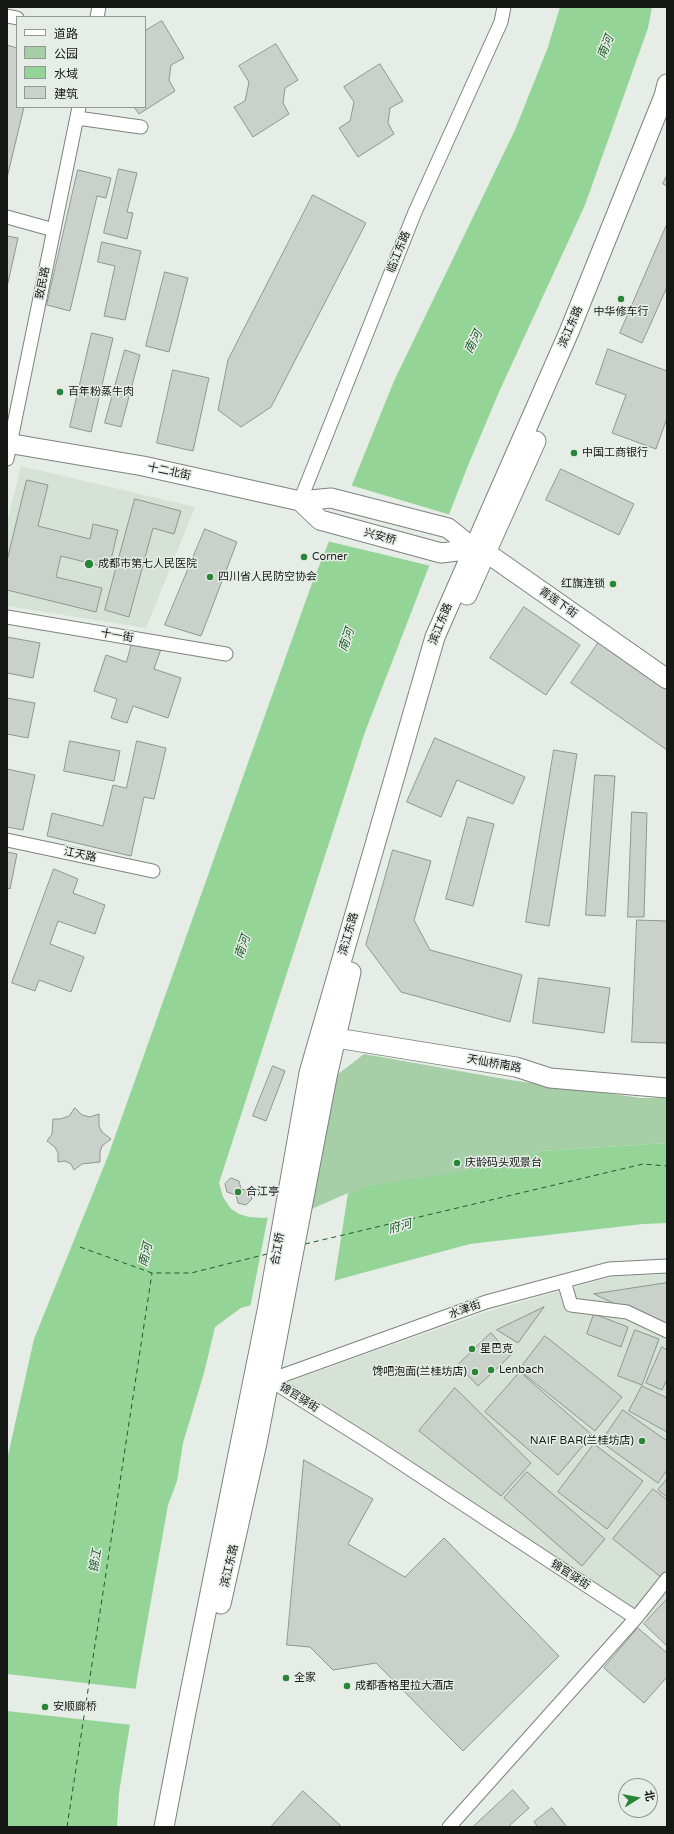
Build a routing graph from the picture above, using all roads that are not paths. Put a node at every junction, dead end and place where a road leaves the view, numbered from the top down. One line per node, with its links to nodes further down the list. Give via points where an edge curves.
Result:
1 (504, 7): 9 (street, 临江东路, via 501,22 415,212)
2 (667, 84): 10 (main road, 滨江东路)
3 (78, 112): 5 (street); 7 (street, 致民路)
4 (667, 123): 10 (main road, 滨江东路, via 581,337)
5 (141, 127)
6 (7, 217): 7 (street)
7 (54, 230): 8 (street, 致民路)
8 (8, 449): 9 (main road, 十二北街, via 143,466)
9 (300, 501): 10 (main road, 青莲下街, via 331,498 448,528); 10 (main road, 兴安桥, via 320,520 441,553)
10 (480, 551): 13 (main road, 青莲下街); 16 (main road, 滨江东路, via 435,637)
11 (7, 617): 12 (street, 十一街)
12 (226, 654)
13 (667, 679)
14 (7, 840): 15 (street, 江天路)
15 (153, 871)
16 (328, 1037): 17 (main road, 天仙桥南路, via 516,1067 550,1078); 18 (main road, 滨江东路)
17 (667, 1088)
18 (298, 1186): 21 (main road, 合江桥)
19 (667, 1266): 20 (street, 水津街, via 609,1269)
20 (564, 1281): 22 (street, via 571,1305 627,1312); 23 (street, 水津街, via 486,1302)
21 (275, 1308): 23 (main road, 滨江东路); 26 (main road, 滨江东路, via 186,1712)
22 (667, 1331)
23 (270, 1380): 25 (street, 锦官驿街); 27 (main road, 滨江东路, via 196,1719)
24 (667, 1580): 25 (street)
25 (636, 1618): 28 (street)
26 (164, 1827)
27 (177, 1827)
28 (449, 1827)

